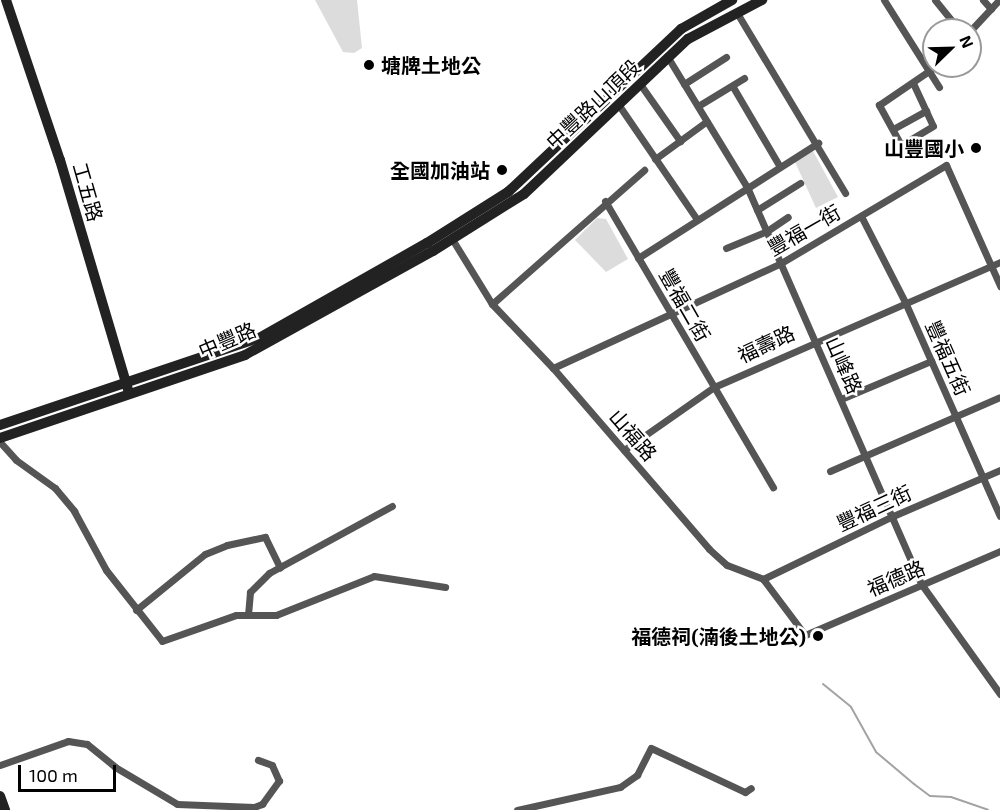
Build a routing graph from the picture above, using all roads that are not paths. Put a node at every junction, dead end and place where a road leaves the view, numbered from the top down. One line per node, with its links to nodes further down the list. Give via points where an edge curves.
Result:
1 (6, 0): 57 (main road, 工五路, via 60,160)
2 (732, 0): 12 (main road, 中豐路山頂段, via 681,29)
3 (762, 0): 9 (main road, 中豐路山頂段)
4 (884, 0): 15 (street)
5 (935, 0): 10 (street)
6 (982, 0): 8 (street)
7 (999, 0): 8 (street)
8 (990, 9): 11 (street)
9 (737, 13): 14 (main road, 中豐路山頂段, via 688,39); 30 (street)
10 (949, 18)
11 (982, 18)
12 (662, 46): 14 (street, 山峰路); 43 (main road, 中豐路山頂段, via 526,177)
13 (726, 57): 21 (street)
14 (668, 58): 20 (main road, 中豐路山頂段); 21 (street, 山峰路)
15 (922, 59)
16 (922, 77): 19 (street)
17 (744, 78): 22 (street)
18 (934, 78): 23 (street)
19 (913, 83): 26 (street); 28 (street, via 879,105)
20 (640, 84): 24 (main road, 中豐路山頂段); 29 (street)
21 (684, 84): 25 (street, 山峰路)
22 (733, 87): 25 (street); 32 (street)
23 (939, 87)
24 (618, 104): 31 (street); 43 (main road, 中豐路山頂段, via 524,194)
25 (698, 106): 27 (street, 山峰路)
26 (926, 111): 28 (street); 28 (street, via 933,126 901,145)
27 (707, 121): 29 (street); 35 (street, 山峰路)
28 (893, 129)
29 (680, 141): 31 (street)
30 (818, 143): 32 (street); 36 (street)
31 (655, 159): 41 (street)
32 (779, 165): 35 (street)
33 (644, 170): 37 (street)
34 (800, 183): 38 (street)
35 (747, 187): 38 (street, 山峰路); 41 (street)
36 (845, 193)
37 (605, 201): 45 (street, 豐福二街); 51 (street)
38 (758, 210): 42 (street, 山峰路)
39 (788, 216): 42 (street)
40 (861, 216): 47 (street, 豐福一街); 48 (street, 豐福一街, via 946,165); 50 (street, 豐福五街)
41 (696, 218): 45 (street)
42 (767, 231): 44 (street); 47 (street, 山峰路)
43 (448, 235): 51 (street, 山福路); 54 (main road, 中豐路, via 245,355)
44 (726, 248)
45 (638, 258): 52 (street, 豐福二街)
46 (1000, 262): 48 (street, 福壽路)
47 (781, 263): 52 (street, 豐福一街); 53 (street, 山峰路)
48 (991, 266): 49 (street, 豐福一街); 50 (street, 福壽路)
49 (1000, 286)
50 (905, 302): 53 (street, 福壽路); 55 (street, 豐福五街)
51 (492, 304): 56 (street, 山福路)
52 (670, 314): 56 (street, 豐福一街); 58 (street, 豐福二街)
53 (815, 340): 58 (street, 福壽路); 61 (street, 山峰路)
54 (221, 357): 57 (main road, 中豐路); 59 (main road, 中豐路)
55 (931, 361): 61 (street); 62 (street, 豐福五街)
56 (553, 368): 65 (street, 山福路)
57 (126, 384): 59 (main road, 工五路); 63 (main road, 中豐路)
58 (714, 387): 65 (street, 福壽路); 70 (street, 豐福二街)
59 (130, 396): 64 (main road, 中豐路)
60 (1000, 397): 62 (street)
61 (841, 399): 66 (street, 山峰路)
62 (956, 415): 66 (street); 69 (street, 豐福五街)
63 (0, 425)
64 (0, 440): 79 (street, via 16,460 56,488 74,511 106,570)
65 (624, 450): 76 (street, 山福路, via 720,559)
66 (866, 454): 68 (street); 72 (street, 山峰路)
67 (1000, 470): 69 (street, 豐福三街)
68 (830, 471)
69 (983, 478): 72 (street, 豐福三街); 73 (street, 豐福五街)
70 (773, 487)
71 (392, 506): 75 (street)
72 (894, 516): 76 (street, 豐福三街); 77 (street, 山峰路)
73 (1000, 516)
74 (1000, 551): 77 (street, 福德路)
75 (280, 568): 79 (street, via 264,537 227,546 205,554); 80 (street, via 250,592)
76 (763, 579): 81 (street, 山福路)
77 (922, 585): 81 (street, 福德路); 82 (street, 山峰路)
78 (445, 587): 80 (street, via 381,575 276,615)
79 (136, 610): 80 (street, via 162,641 200,625)
80 (248, 615)
81 (805, 635)
82 (1000, 694)
83 (258, 760): 87 (street, via 272,765 279,781)
84 (0, 765): 87 (street, via 68,741 87,744 114,767 177,804)
85 (751, 788): 89 (street, via 745,792 651,748 637,775 620,787)
86 (0, 796): 88 (main road)
87 (257, 808)
88 (5, 810)
89 (518, 810)

